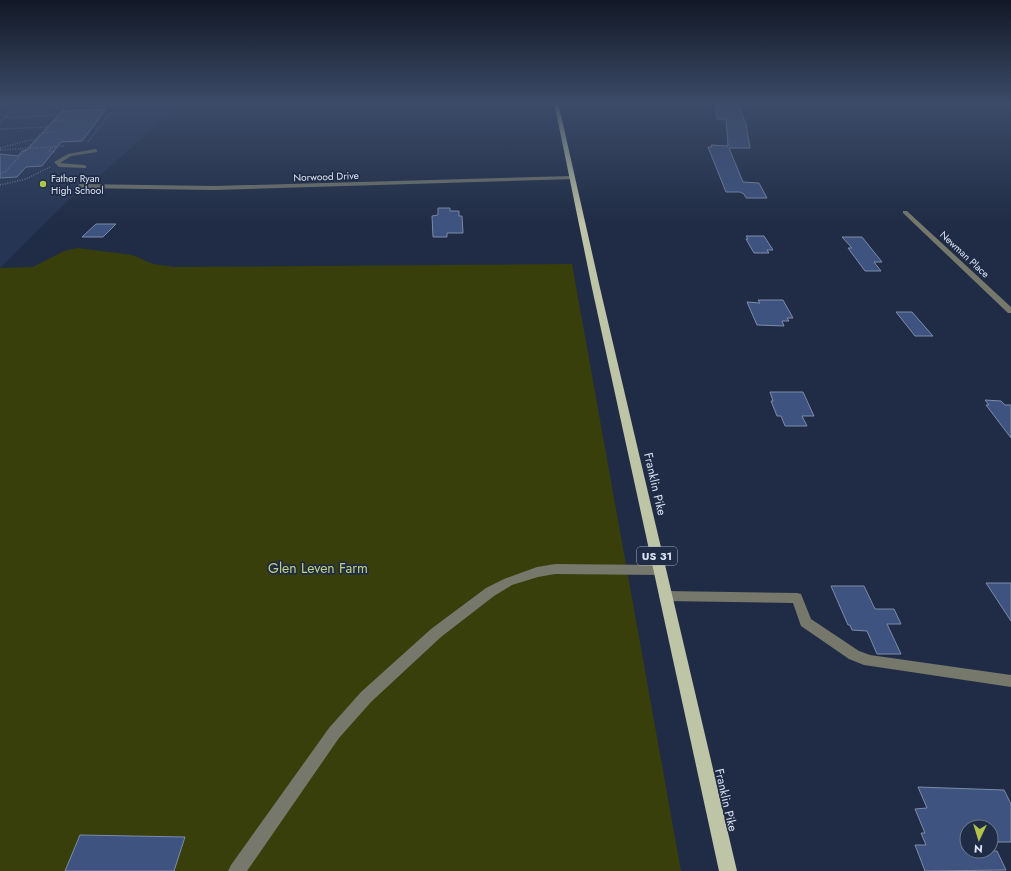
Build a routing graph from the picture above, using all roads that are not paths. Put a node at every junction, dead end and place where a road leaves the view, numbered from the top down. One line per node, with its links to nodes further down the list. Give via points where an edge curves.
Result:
1 (565, 143): 4 (main road, Franklin Pike / US 31)
2 (94, 151): 3 (street, via 70,155 57,162 64,167)
3 (84, 167)
4 (572, 178): 5 (street, Norwood Drive, via 211,188); 8 (main road, Franklin Pike / US 31)
5 (80, 186)
6 (905, 212): 7 (street, Newman Place)
7 (1011, 310)
8 (660, 570): 9 (main road, Franklin Pike / US 31); 11 (street, via 555,569 530,575 490,592 436,633 366,697 334,733)
9 (665, 596): 10 (street, via 797,598 806,622 854,655 869,661); 12 (main road, Franklin Pike / US 31)
10 (1011, 681)
11 (236, 871)
12 (728, 871)

